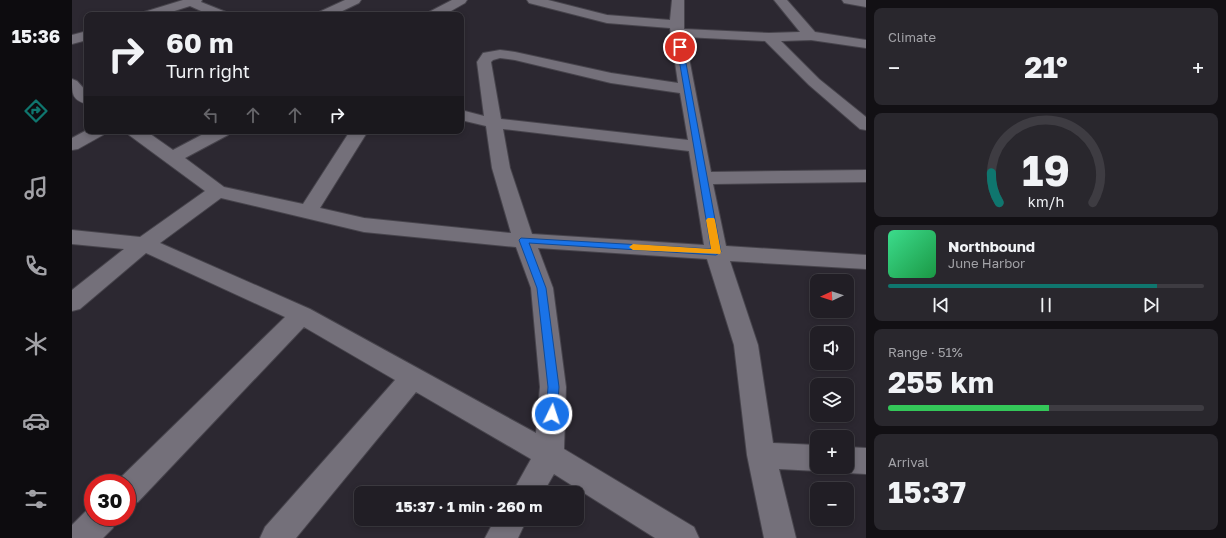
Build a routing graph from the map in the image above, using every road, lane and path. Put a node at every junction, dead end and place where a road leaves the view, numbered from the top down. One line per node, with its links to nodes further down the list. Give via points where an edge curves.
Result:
1 (356, 0): 11 (street)
2 (461, 0): 12 (street)
3 (533, 0): 13 (street, via 607,19)
4 (780, 0): 15 (street)
5 (848, 0): 8 (street)
6 (193, 1): 9 (street); 10 (street)
7 (676, 1): 13 (street)
8 (866, 3)
9 (158, 12)
10 (215, 12)
11 (330, 12)
12 (439, 12)
13 (677, 29): 16 (street); 20 (street)
14 (84, 36): 17 (street)
15 (811, 36): 16 (street); 18 (street)
16 (769, 37): 22 (street, via 814,82)
17 (72, 40)
18 (866, 44)
19 (72, 84): 21 (street)
20 (688, 89): 25 (street, via 611,78 515,56 488,56 484,62); 32 (street)
21 (84, 98)
22 (847, 109): 23 (street); 26 (street)
23 (866, 110)
24 (464, 116): 25 (street)
25 (493, 123): 32 (street); 39 (street, via 501,168)
26 (866, 125)
27 (92, 134): 31 (street)
28 (139, 134): 33 (street)
29 (216, 134): 33 (street)
30 (356, 134): 37 (street)
31 (72, 145)
32 (698, 147): 35 (street)
33 (172, 158): 36 (street)
34 (866, 176): 35 (street)
35 (703, 178): 41 (street)
36 (218, 191): 37 (street); 40 (street)
37 (308, 212): 39 (street, via 364,225)
38 (72, 236): 40 (street)
39 (524, 240): 41 (street); 46 (street, via 542,288 553,387)
40 (144, 244): 43 (street); 44 (street)
41 (716, 252): 42 (street); 47 (street, via 746,345)
42 (866, 262)
43 (72, 303)
44 (302, 315): 45 (street); 51 (street)
45 (412, 378): 46 (street); 56 (street)
46 (549, 455): 52 (street); 58 (street)
47 (761, 455): 48 (street); 59 (street)
48 (810, 458)
49 (854, 460): 50 (street)
50 (866, 461)
51 (136, 483)
52 (531, 486)
53 (93, 526): 55 (street)
54 (508, 526): 57 (street)
55 (81, 538)
56 (276, 538)
57 (501, 538)
58 (683, 538)
59 (780, 538)

